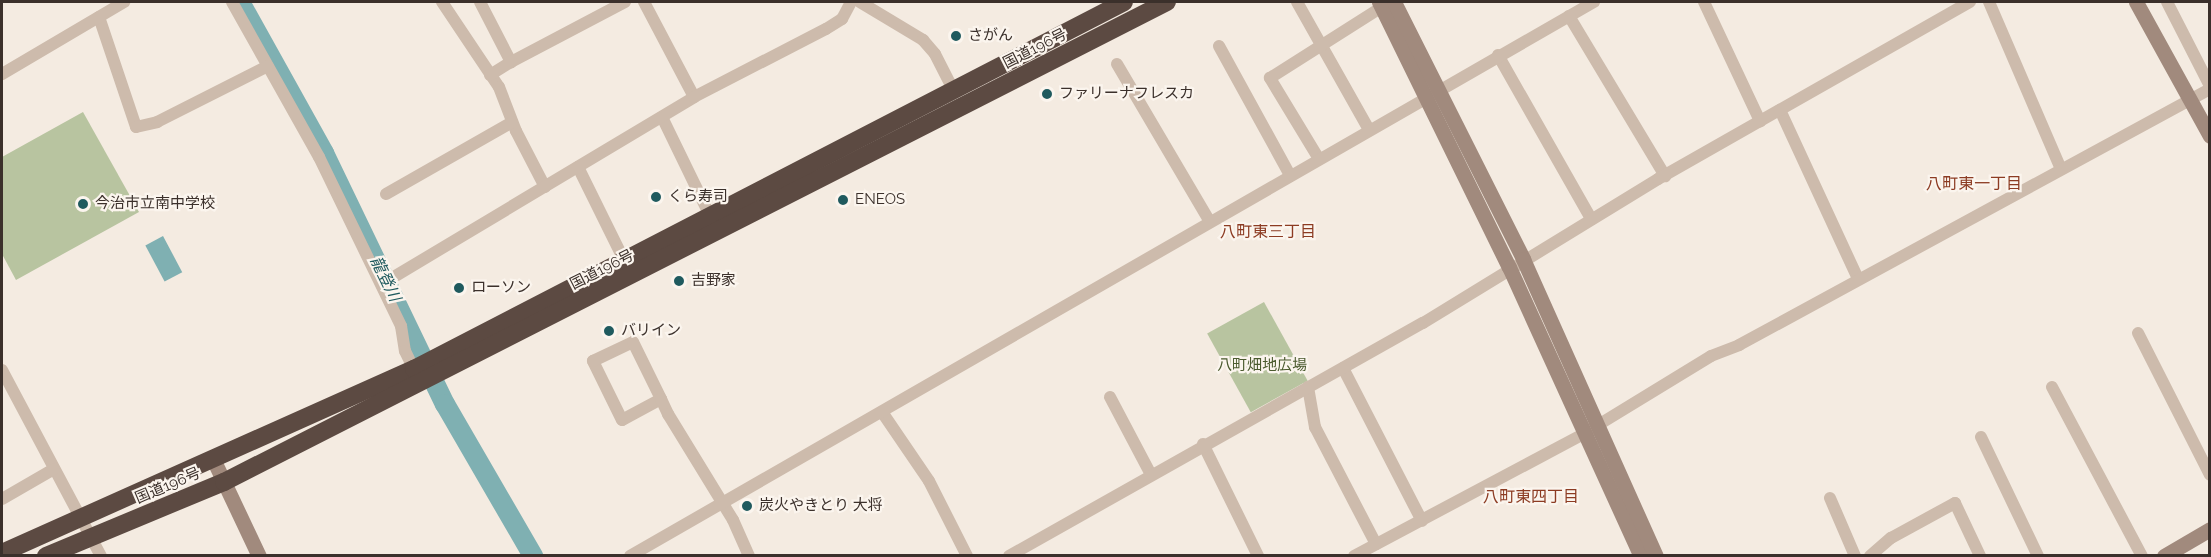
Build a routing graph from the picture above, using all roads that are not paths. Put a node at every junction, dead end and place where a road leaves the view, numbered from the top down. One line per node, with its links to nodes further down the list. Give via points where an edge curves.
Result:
1 (124, 2): 20 (street)
2 (232, 2): 26 (street)
3 (442, 2): 28 (street)
4 (480, 2): 24 (street)
5 (625, 2): 24 (street)
6 (644, 2): 32 (street)
7 (851, 2): 32 (street, via 842,19 826,29)
8 (860, 2): 30 (street, via 923,40)
9 (1124, 2): 30 (highway, 国道196号)
10 (1167, 2): 55 (highway, 国道196号)
11 (1297, 2): 21 (street)
12 (1594, 2): 19 (street)
13 (1704, 2): 36 (street)
14 (1970, 2): 34 (street)
15 (1989, 2): 42 (street)
16 (2136, 2): 33 (street)
17 (2167, 2): 29 (street)
18 (1385, 3): 21 (street); 31 (street)
19 (1569, 16): 23 (street); 44 (street)
20 (99, 17): 26 (street, via 136,127 157,122); 27 (street)
21 (1322, 45): 38 (street); 40 (street, via 1270,78)
22 (1219, 46): 43 (street)
23 (1498, 55): 31 (street); 48 (street)
24 (511, 62): 28 (street)
25 (1117, 64): 49 (street)
26 (268, 66): 53 (street, via 320,157)
27 (2, 74)
28 (490, 75): 37 (street)
29 (2210, 88): 33 (street)
30 (953, 89): 47 (highway, 国道196号)
31 (1432, 94): 38 (street); 51 (street)
32 (694, 98): 35 (street)
33 (2188, 99): 39 (street); 42 (street)
34 (1780, 110): 36 (street); 52 (street)
35 (662, 117): 41 (street); 47 (street)
36 (1760, 121): 44 (street)
37 (512, 122): 45 (street); 46 (street)
38 (1369, 130): 40 (street)
39 (2210, 136)
40 (1319, 159): 43 (street)
41 (578, 167): 45 (street); 50 (street)
42 (2061, 169): 52 (street)
43 (1290, 175): 49 (street)
44 (1665, 176): 48 (street)
45 (545, 187): 53 (street)
46 (386, 194)
47 (710, 216): 50 (highway, 国道196号)
48 (1591, 219): 51 (street)
49 (1210, 222): 63 (street)
50 (624, 260): 55 (highway, 国道196号)
51 (1516, 263): 56 (street); 64 (street)
52 (1858, 279): 64 (street, via 1710,356)
53 (382, 284): 58 (street)
54 (2138, 333): 70 (street)
55 (440, 365): 58 (highway, 国道196号)
56 (1343, 368): 59 (street); 76 (street)
57 (2, 370): 68 (street)
58 (419, 375): 67 (highway, 国道196号); 71 (highway, 国道196号)
59 (1308, 387): 66 (street); 79 (street, via 1315,427)
60 (2052, 387): 96 (street)
61 (1110, 396): 69 (street)
62 (661, 399): 62 (street, via 622,420 593,361 633,342); 74 (street)
63 (882, 412): 74 (street); 86 (street, via 929,481)
64 (1590, 429): 76 (street); 90 (street); 91 (street)
65 (1981, 437): 95 (street)
66 (1203, 444): 69 (street); 88 (street)
67 (214, 461): 71 (street); 75 (highway, 国道196号)
68 (54, 469): 73 (street); 75 (street)
69 (1150, 473): 87 (street)
70 (2210, 475)
71 (224, 482): 78 (highway, 国道196号); 83 (street)
72 (1830, 498): 92 (street)
73 (2, 499)
74 (720, 504): 84 (street); 85 (street, via 733,520)
75 (82, 520): 78 (street); 80 (highway, 国道196号)
76 (1422, 521): 79 (street)
77 (2210, 529): 97 (street)
78 (90, 538): 81 (highway, 国道196号); 82 (street)
79 (1376, 544): 89 (street)
80 (2, 553)
81 (46, 555)
82 (101, 555)
83 (259, 555)
84 (630, 555)
85 (749, 555)
86 (967, 555)
87 (1009, 555)
88 (1258, 555)
89 (1354, 555)
90 (1641, 555)
91 (1656, 555)
92 (1856, 555)
93 (1870, 555): 94 (street, via 1891,538 1955,503)
94 (1980, 555)
95 (2038, 555)
96 (2142, 555)
97 (2164, 555)

